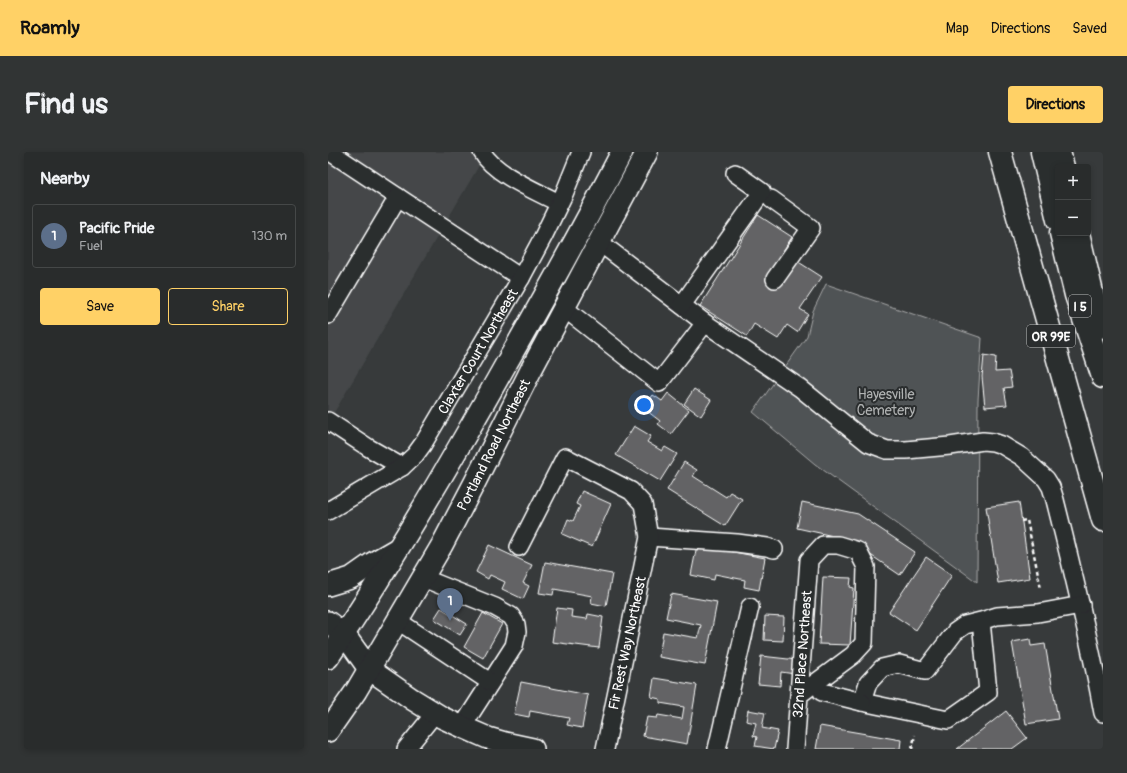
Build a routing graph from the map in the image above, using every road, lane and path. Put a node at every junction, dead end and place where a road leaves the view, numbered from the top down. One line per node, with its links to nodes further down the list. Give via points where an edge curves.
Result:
1 (330, 152): 11 (street)
2 (482, 152): 13 (street, via 501,172)
3 (581, 152): 13 (street, Claxter Court Northeast)
4 (622, 152): 33 (main road, Portland Road Northeast, via 583,228 483,407)
5 (647, 152): 17 (main road, Portland Road Northeast)
6 (1000, 152): 29 (highway, OR 99E)
7 (1042, 152): 14 (highway)
8 (1059, 152): 9 (highway)
9 (1062, 164)
10 (734, 173): 20 (street, via 762,192)
11 (398, 197): 18 (street); 22 (street)
12 (771, 198): 19 (street, via 810,228)
13 (559, 203): 18 (street, Claxter Court Northeast)
14 (1055, 207)
15 (1062, 236): 25 (highway, I 5, via 1076,295)
16 (1079, 236): 24 (highway, I 5)
17 (599, 242): 20 (street); 21 (main road, Portland Road Northeast)
18 (521, 278): 27 (street, Claxter Court Northeast, via 423,444)
19 (775, 279)
20 (682, 305): 23 (street)
21 (564, 308): 23 (street, via 658,383); 35 (main road, Portland Road Northeast)
22 (328, 314)
23 (705, 323): 38 (street, via 800,388 868,444 888,450 906,450 983,441 1002,445 1022,457 1051,487)
24 (1103, 340)
25 (1103, 377)
26 (328, 421): 27 (street)
27 (402, 467): 28 (street, Claxter Court Northeast)
28 (328, 511)
29 (1103, 520)
30 (1021, 521): 37 (path, via 1027,520)
31 (649, 537): 32 (street, via 643,504 631,491 565,457); 34 (street, via 737,543); 56 (street, Fir Rest Way Northeast)
32 (519, 547)
33 (399, 548): 36 (main road, via 351,578); 42 (main road, Portland Road Northeast)
34 (774, 549)
35 (423, 578): 40 (main road, Portland Road Northeast); 45 (street, via 511,616 517,632 514,646)
36 (328, 585)
37 (1041, 589)
38 (1081, 605): 41 (street, via 1038,613 997,616); 50 (street)
39 (750, 607): 57 (street)
40 (398, 621): 44 (main road, Portland Road Northeast); 45 (street)
41 (981, 621): 48 (street, via 966,625 955,632 925,671 899,664 882,668 868,683); 48 (street, via 988,692 948,720)
42 (336, 628): 43 (main road, Portland Road Northeast); 44 (main road)
43 (328, 658): 44 (main road)
44 (369, 669): 49 (main road); 52 (main road, Portland Road Northeast)
45 (490, 682): 51 (street)
46 (822, 692): 48 (street)
47 (799, 694): 47 (street, 32nd Place Northeast, via 809,560 823,545 838,545 858,551 866,567 864,643 853,655); 58 (street, 32nd Place Northeast)
48 (862, 702)
49 (435, 713): 51 (main road); 55 (street)
50 (1103, 713)
51 (462, 727): 54 (main road)
52 (328, 731)
53 (914, 736): 59 (path)
54 (522, 748)
55 (406, 749)
56 (605, 749)
57 (717, 749)
58 (795, 749)
59 (912, 749)

